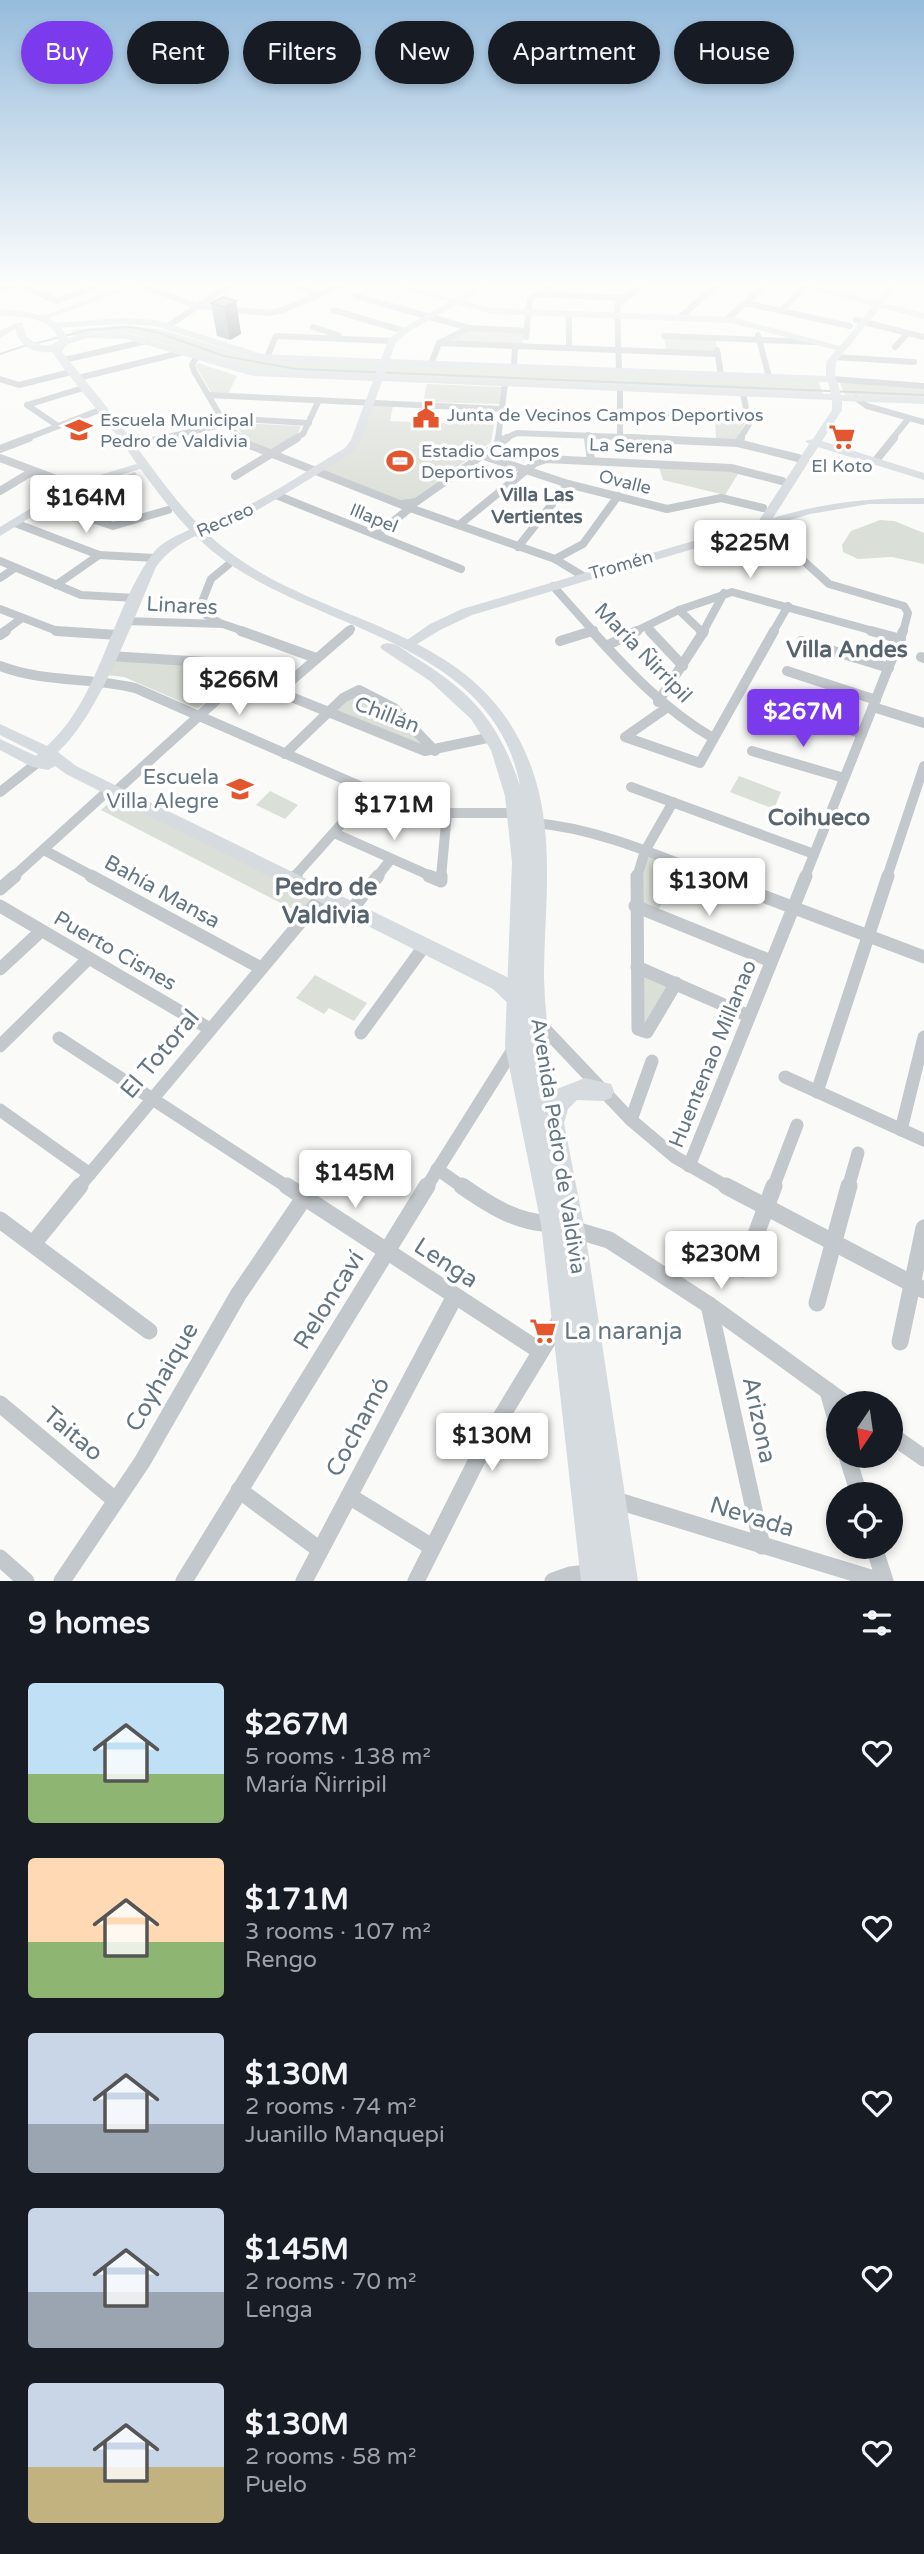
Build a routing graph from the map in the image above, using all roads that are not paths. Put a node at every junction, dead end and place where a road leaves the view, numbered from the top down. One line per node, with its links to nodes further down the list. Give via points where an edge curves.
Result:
1 (50, 360): 24 (main road, Avenida Pedro de Valdivia)
2 (64, 360): 24 (main road, Avenida Pedro de Valdivia)
3 (154, 360): 24 (street)
4 (195, 360): 30 (street, via 193,370)
5 (203, 360): 19 (street, via 253,373)
6 (289, 360): 19 (street)
7 (384, 360): 19 (street, Recreo)
8 (433, 360): 17 (street)
9 (514, 360): 18 (street)
10 (618, 360): 20 (street)
11 (719, 360): 21 (street)
12 (764, 360): 22 (street)
13 (826, 360): 28 (street, via 819,366)
14 (833, 360): 28 (street)
15 (898, 360): 16 (street)
16 (914, 362)
17 (431, 364): 18 (street); 19 (street)
18 (514, 367): 20 (street)
19 (380, 371): 25 (street); 34 (street, Recreo)
20 (619, 371): 21 (street)
21 (722, 375): 22 (street)
22 (769, 377): 28 (street)
23 (0, 379): 24 (street, via 19,386)
24 (75, 380): 36 (main road, Avenida Pedro de Valdivia); 44 (street, via 27,405); 52 (main road, Avenida Pedro de Valdivia)
25 (505, 384): 27 (street); 35 (street)
26 (924, 386): 28 (street)
27 (620, 388): 29 (street); 37 (street)
28 (830, 390): 29 (street); 31 (street); 49 (street)
29 (743, 393): 39 (street)
30 (208, 395): 32 (street); 41 (street)
31 (860, 398): 33 (street); 40 (street, via 873,408)
32 (319, 400): 34 (street); 43 (street)
33 (924, 401)
34 (368, 402): 35 (street); 63 (street, Recreo, via 353,446)
35 (502, 409): 50 (street)
36 (97, 411): 44 (street); 61 (main road, Avenida Pedro de Valdivia)
37 (620, 412): 38 (street); 46 (street)
38 (712, 417): 39 (street); 48 (street)
39 (749, 418): 51 (street, via 748,430)
40 (909, 418): 42 (street); 58 (street)
41 (223, 421): 43 (street); 52 (street); 54 (street, via 241,440)
42 (924, 422)
43 (309, 423): 54 (street, via 303,434)
44 (58, 426): 53 (street)
45 (588, 435): 46 (street); 50 (street, via 527,432); 59 (street)
46 (620, 436): 47 (street)
47 (685, 439): 48 (street); 60 (street)
48 (713, 441): 51 (street)
49 (814, 441): 57 (street); 58 (street); 65 (street); 80 (street)
50 (498, 442): 55 (street)
51 (738, 443): 57 (street)
52 (130, 446): 83 (main road, Avenida Pedro de Valdivia)
53 (0, 449)
54 (270, 454): 63 (street); 66 (street)
55 (481, 456): 64 (street, Ovalle); 75 (street, via 416,502)
56 (0, 458): 62 (street)
57 (798, 458): 67 (street)
58 (877, 459): 65 (street)
59 (591, 460): 60 (street, La Serena); 64 (street, La Serena, via 546,459)
60 (687, 464): 67 (street, La Serena, via 731,468)
61 (136, 467): 69 (street); 78 (main road, Avenida Pedro de Valdivia)
62 (33, 471): 69 (street); 70 (street)
63 (315, 471): 71 (street, Recreo); 75 (street)
64 (526, 471): 68 (street, Ovalle); 81 (street, La Serena)
65 (924, 475)
66 (236, 476)
67 (782, 481): 77 (street)
68 (568, 484): 72 (street, Ovalle); 85 (street)
69 (75, 486): 74 (street)
70 (0, 491)
71 (276, 495): 83 (street, Recreo); 84 (street, Illapel)
72 (618, 496): 77 (street, Ovalle, via 671,509 720,498); 88 (street, via 583,544)
73 (924, 501): 80 (street, Tromén, via 838,505)
74 (47, 503): 78 (street, via 113,526); 79 (street)
75 (400, 503): 76 (street)
76 (410, 508): 81 (street); 84 (street)
77 (763, 508): 80 (street)
78 (168, 510): 83 (main road, Avenida Pedro de Valdivia)
79 (15, 523): 82 (street); 86 (street)
80 (763, 524): 93 (street, Tromén); 111 (street, Huentenao Millanao, via 829,584 906,608)
81 (458, 525): 85 (street)
82 (0, 532)
83 (195, 533): 87 (street, Recreo, via 167,546); 90 (main road, Avenida Pedro de Valdivia, via 209,554); 114 (main road, Avenida Pedro de Valdivia, via 246,568)
84 (376, 535): 92 (street, Illapel)
85 (518, 547): 88 (street)
86 (99, 555): 87 (street); 95 (street)
87 (155, 558): 98 (street, Recreo)
88 (555, 559): 93 (street)
89 (0, 561): 91 (street)
90 (228, 565): 104 (street, via 211,579 200,607); 106 (main road, Avenida Pedro de Valdivia)
91 (15, 568): 94 (street); 95 (street)
92 (461, 569)
93 (583, 576): 96 (street, Tromén)
94 (0, 578)
95 (57, 585): 98 (street, via 81,595)
96 (553, 586): 107 (street, María Ñirripil); 114 (street, Tromén, via 456,617)
97 (724, 593): 99 (street); 101 (street); 108 (street)
98 (135, 598): 103 (street, Recreo)
99 (788, 606): 111 (street); 135 (street)
100 (0, 609): 102 (street)
101 (679, 610): 105 (street); 108 (street)
102 (22, 618): 109 (street); 110 (street, via 65,633)
103 (124, 621): 104 (street, Linares); 110 (street, Recreo)
104 (223, 624): 117 (street, Linares)
105 (647, 627): 115 (street); 120 (street)
106 (351, 629): 117 (street); 119 (main road, Avenida Pedro de Valdivia)
107 (594, 630): 112 (street); 115 (street, María Ñirripil)
108 (703, 633): 120 (street)
109 (0, 635)
110 (118, 635): 116 (street, Recreo)
111 (901, 639): 121 (street, Huentenao Millanao)
112 (560, 641)
113 (801, 641): 121 (street)
114 (409, 645): 119 (main road); 150 (main road, Avenida Pedro de Valdivia, via 459,676 500,719 522,761)
115 (608, 645): 128 (street, María Ñirripil)
116 (110, 656): 123 (street, Chillán, via 191,659); 124 (street, Recreo)
117 (316, 658): 125 (street)
118 (0, 666): 124 (street, via 23,675)
119 (421, 666): 134 (main road, Avenida Pedro de Valdivia, via 461,696)
120 (683, 666): 128 (street)
121 (889, 668): 127 (street, Huentenao Millanao)
122 (786, 671): 127 (street)
123 (243, 676): 125 (street, Chillán); 130 (street)
124 (98, 682): 130 (street, via 135,688); 140 (street, Recreo, via 67,736)
125 (278, 692): 129 (street, Chillán)
126 (772, 702): 133 (street)
127 (874, 703): 131 (street); 133 (street, Huentenao Millanao)
128 (662, 705): 135 (street, María Ñirripil); 135 (street, via 625,737 700,763)
129 (326, 712): 137 (street, Chillán, via 409,746); 137 (street, Chillán, via 352,691 366,692 394,708); 139 (street)
130 (197, 715): 139 (street); 144 (street)
131 (924, 723)
132 (0, 729): 140 (street)
133 (862, 734): 142 (street, Huentenao Millanao)
134 (492, 737): 137 (street, Chillán); 149 (main road, Avenida Pedro de Valdivia, via 510,779)
135 (713, 738)
136 (0, 744): 140 (street)
137 (435, 751)
138 (752, 751): 142 (street)
139 (285, 754): 146 (street)
140 (43, 758): 144 (street); 145 (street, Recreo)
141 (924, 766): 164 (street)
142 (844, 778): 154 (street, Huentenao Millanao)
143 (631, 787): 147 (street)
144 (113, 790): 152 (street); 156 (street)
145 (0, 792)
146 (370, 792): 148 (street, via 408,807); 151 (street)
147 (673, 802): 153 (street); 154 (street)
148 (447, 813): 149 (street); 155 (street, via 441,881)
149 (517, 813): 173 (main road, Avenida Pedro de Valdivia, via 521,905)
150 (534, 823): 153 (street, via 560,825); 175 (main road, Avenida Pedro de Valdivia)
151 (334, 833): 155 (street); 156 (street)
152 (44, 850): 157 (street); 170 (street, Bahía Mansa)
153 (645, 851): 160 (street, via 637,872); 161 (street)
154 (814, 854): 161 (street, Huentenao Millanao)
155 (391, 859): 162 (street)
156 (293, 879): 158 (street)
157 (0, 889)
158 (324, 894): 162 (street); 170 (street, El Totoral)
159 (0, 906): 163 (street, Puerto Cisnes)
160 (635, 906): 168 (street); 169 (street)
161 (792, 907): 164 (street); 168 (street, Huentenao Millanao)
162 (353, 908): 165 (street)
163 (41, 931): 167 (street, Puerto Cisnes); 171 (street)
164 (869, 936): 166 (street); 186 (street)
165 (425, 945): 173 (street); 177 (street)
166 (924, 957)
167 (89, 958): 176 (street, Puerto Cisnes); 180 (street)
168 (771, 961): 174 (street, Huentenao Millanao)
169 (637, 967): 172 (street); 172 (street, via 639,1029 647,1032)
170 (261, 968): 176 (street, El Totoral)
171 (0, 969)
172 (676, 983): 174 (street)
173 (517, 997): 175 (street); 181 (main road, Avenida Pedro de Valdivia)
174 (749, 1016): 195 (street, Huentenao Millanao)
175 (535, 1019): 185 (street); 191 (main road, Avenida Pedro de Valdivia)
176 (210, 1029): 187 (street, El Totoral)
177 (361, 1033)
178 (924, 1037): 183 (street)
179 (59, 1038): 187 (street, Lenga)
180 (0, 1046)
181 (516, 1046): 196 (street, Reloncaví); 201 (main road, Avenida Pedro de Valdivia)
182 (652, 1061): 189 (street)
183 (921, 1065): 192 (street)
184 (785, 1077): 186 (street)
185 (603, 1091): 189 (street); 191 (main road, via 577,1088 566,1094 556,1107)
186 (817, 1092): 192 (street)
187 (151, 1098): 197 (street, El Totoral); 198 (street, Lenga)
188 (0, 1110): 197 (street)
189 (631, 1120): 195 (street)
190 (797, 1125): 199 (street)
191 (553, 1129): 201 (main road, Avenida Pedro de Valdivia)
192 (901, 1130): 193 (street)
193 (924, 1140)
194 (858, 1153): 204 (street)
195 (688, 1166): 199 (street)
196 (437, 1169): 201 (street, via 517,1221); 205 (street, Reloncaví)
197 (90, 1174): 203 (street, El Totoral)
198 (304, 1198): 205 (street, Lenga); 222 (street, Coyhaique, via 238,1295 142,1462)
199 (765, 1209): 204 (street); 206 (street)
200 (0, 1220): 203 (street)
201 (563, 1226): 210 (street, via 609,1240); 211 (main road, Avenida Pedro de Valdivia); 221 (main road, Avenida Pedro de Valdivia)
202 (924, 1228): 207 (street)
203 (33, 1244): 212 (street)
204 (832, 1244): 207 (street); 209 (street)
205 (388, 1253): 208 (street, Lenga); 219 (street, Reloncaví)
206 (743, 1269)
207 (918, 1287): 213 (street)
208 (455, 1296): 214 (street, Lenga); 220 (street, Cochamó)
209 (817, 1303)
210 (709, 1306): 215 (street); 223 (street, Arizona)
211 (564, 1314): 214 (street); 228 (main road, Avenida Pedro de Valdivia)
212 (149, 1331)
213 (900, 1342)
214 (540, 1351): 224 (street)
215 (828, 1391)
216 (0, 1404): 222 (street, Taitao)
217 (903, 1443): 218 (street)
218 (924, 1458)
219 (239, 1490): 225 (street); 231 (street, Reloncaví)
220 (349, 1496): 224 (street); 225 (street, Cochamó)
221 (610, 1499): 223 (street, Nevada); 228 (main road, Avenida Pedro de Valdivia)
222 (115, 1500): 230 (street, Coyhaique)
223 (762, 1546): 235 (street, Nevada)
224 (432, 1547): 233 (street)
225 (320, 1550): 232 (street, Cochamó)
226 (0, 1558): 229 (street)
227 (877, 1559): 235 (street)
228 (609, 1576): 234 (street, via 570,1575)
229 (26, 1581)
230 (62, 1581)
231 (184, 1581)
232 (304, 1581)
233 (416, 1581)
234 (553, 1581)
235 (882, 1581)

